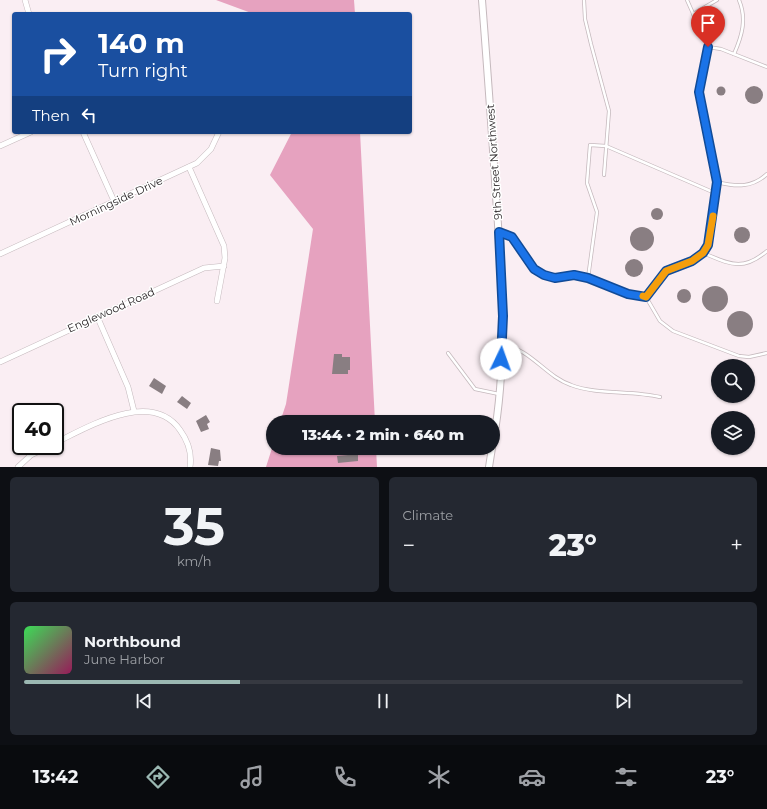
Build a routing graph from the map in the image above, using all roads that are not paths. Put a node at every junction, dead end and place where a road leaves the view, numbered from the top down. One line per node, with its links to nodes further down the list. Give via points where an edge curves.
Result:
1 (26, 0): 7 (street)
2 (482, 0): 23 (street, 9th Street Northwest)
3 (584, 0): 16 (lane, via 590,44 608,102)
4 (687, 0): 8 (lane)
5 (718, 0): 8 (lane)
6 (739, 0): 10 (lane, via 743,30)
7 (29, 12)
8 (693, 14): 9 (lane)
9 (708, 47): 10 (lane); 20 (lane, via 699,92)
10 (734, 54): 11 (lane)
11 (767, 67)
12 (27, 134): 15 (street)
13 (84, 134): 22 (street)
14 (218, 134): 17 (street, Morningside Drive, via 206,154)
15 (0, 146)
16 (606, 146): 19 (lane); 21 (lane); 28 (lane, via 590,145 587,183 598,212)
17 (189, 167): 22 (street, Morningside Drive); 27 (street, via 223,241)
18 (767, 174): 20 (lane, via 752,184 730,185)
19 (604, 175)
20 (717, 182): 21 (lane)
21 (715, 193): 25 (lane, via 708,245)
22 (114, 201): 26 (street, Morningside Drive)
23 (499, 232): 28 (lane, via 512,237 534,269 544,275 555,278 574,275); 32 (street, 9th Street Northwest)
24 (767, 251): 25 (lane, via 758,259 741,265 731,264)
25 (703, 253): 29 (lane, via 692,261 666,271)
26 (0, 254)
27 (224, 266): 30 (street); 31 (street, Englewood Road, via 204,268)
28 (588, 278): 29 (lane, via 628,294)
29 (646, 297): 33 (lane, via 660,321 673,331 739,356 749,357)
30 (218, 300)
31 (97, 316): 35 (street, Englewood Road); 38 (street, via 128,387)
32 (502, 345): 36 (street, 9th Street Northwest); 37 (lane, via 529,355 550,374 573,386 640,392)
33 (767, 352)
34 (448, 353): 36 (lane, via 475,389)
35 (0, 362)
36 (499, 394): 39 (street, 9th Street Northwest)
37 (660, 397)
38 (134, 411): 40 (street, via 112,417); 44 (street, via 151,412 167,418 176,425 187,442)
39 (496, 415)
40 (64, 440)
41 (31, 455): 43 (street)
42 (491, 455): 45 (street)
43 (18, 467)
44 (190, 467)
45 (489, 467)

